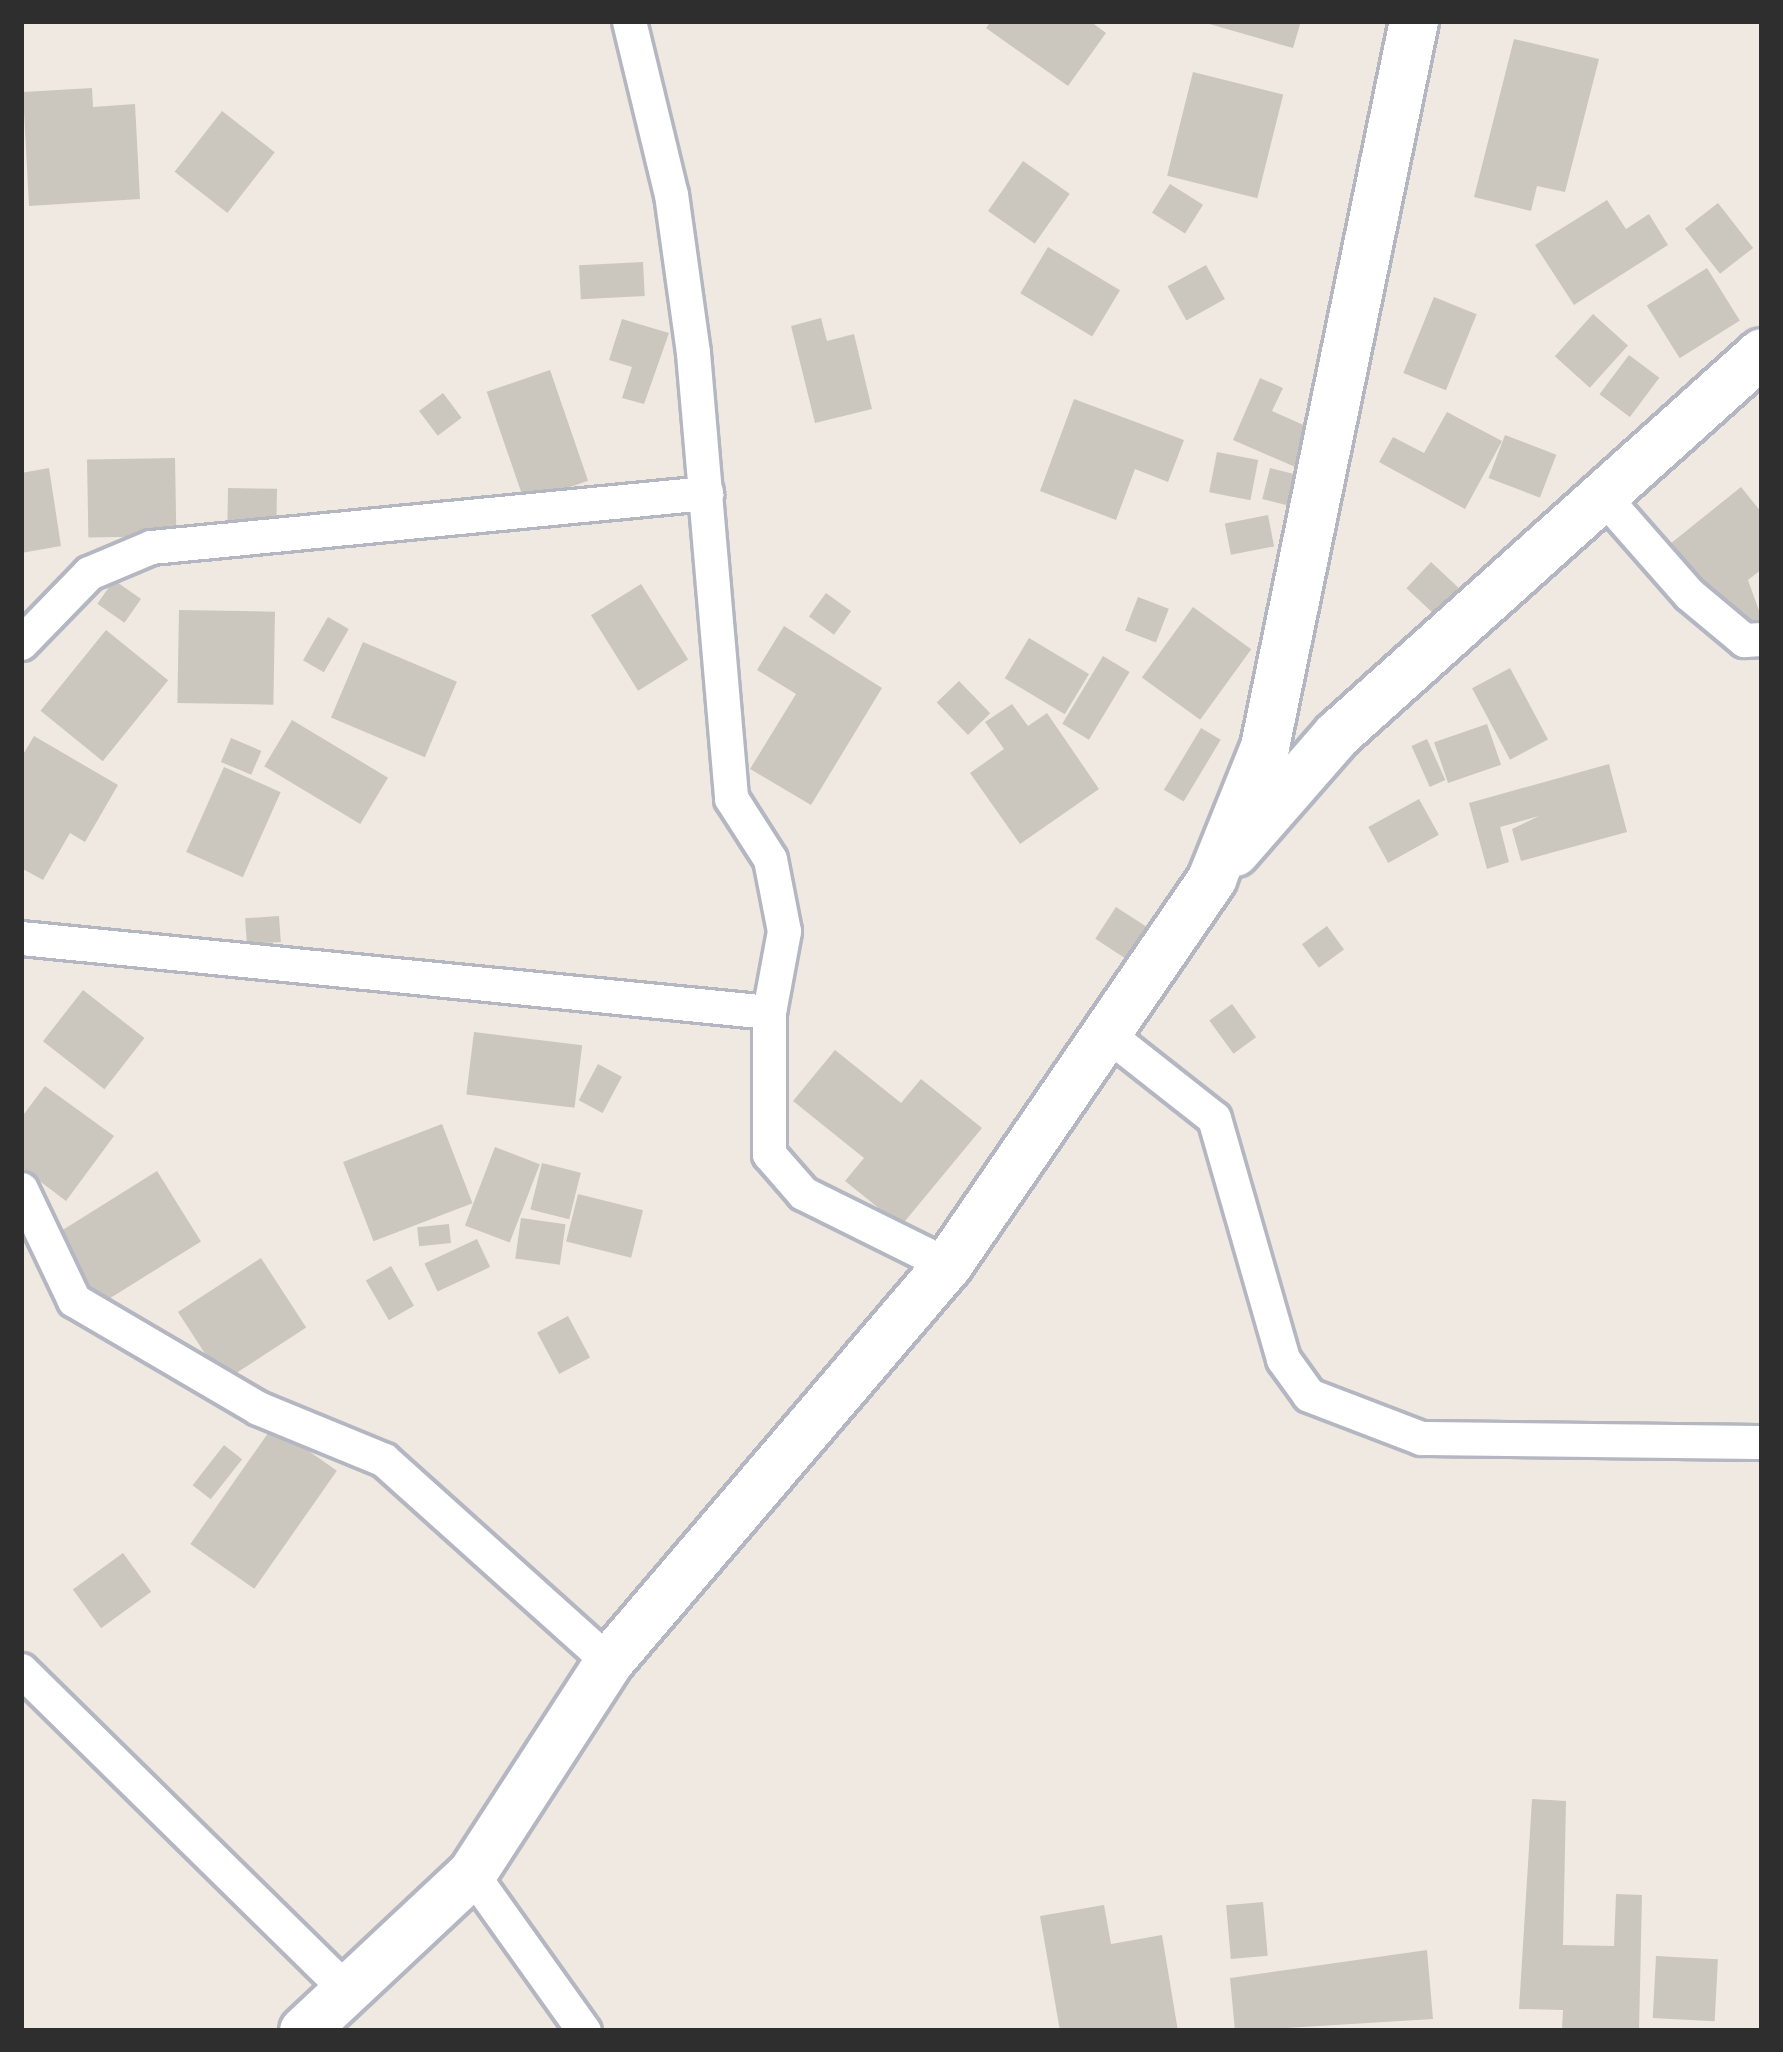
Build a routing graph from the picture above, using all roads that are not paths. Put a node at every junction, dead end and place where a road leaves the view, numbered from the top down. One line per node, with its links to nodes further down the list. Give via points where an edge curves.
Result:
1 (628, 21): 4 (street, via 671,194)
2 (1414, 21): 8 (street, via 1264,747)
3 (1762, 352): 5 (street)
4 (706, 493): 7 (street, via 151,547 89,573); 10 (street, via 731,798 770,859 784,931)
5 (1602, 495): 6 (street, via 1689,594 1744,640); 8 (street, via 1337,735)
6 (1762, 639)
7 (21, 643)
8 (1212, 878): 11 (street)
9 (21, 938): 10 (street)
10 (769, 1012): 13 (street, via 769,1154 778,1173)
11 (1102, 1030): 13 (street); 14 (street, via 1214,1118 1283,1359 1310,1395 1421,1438)
12 (21, 1189): 15 (street, via 74,1300 258,1408 385,1460)
13 (948, 1265): 15 (street)
14 (1762, 1442)
15 (609, 1662): 17 (street)
16 (21, 1670): 18 (street)
17 (472, 1874): 18 (street); 20 (street)
18 (344, 1986): 19 (street)
19 (304, 2031)
20 (584, 2031)

